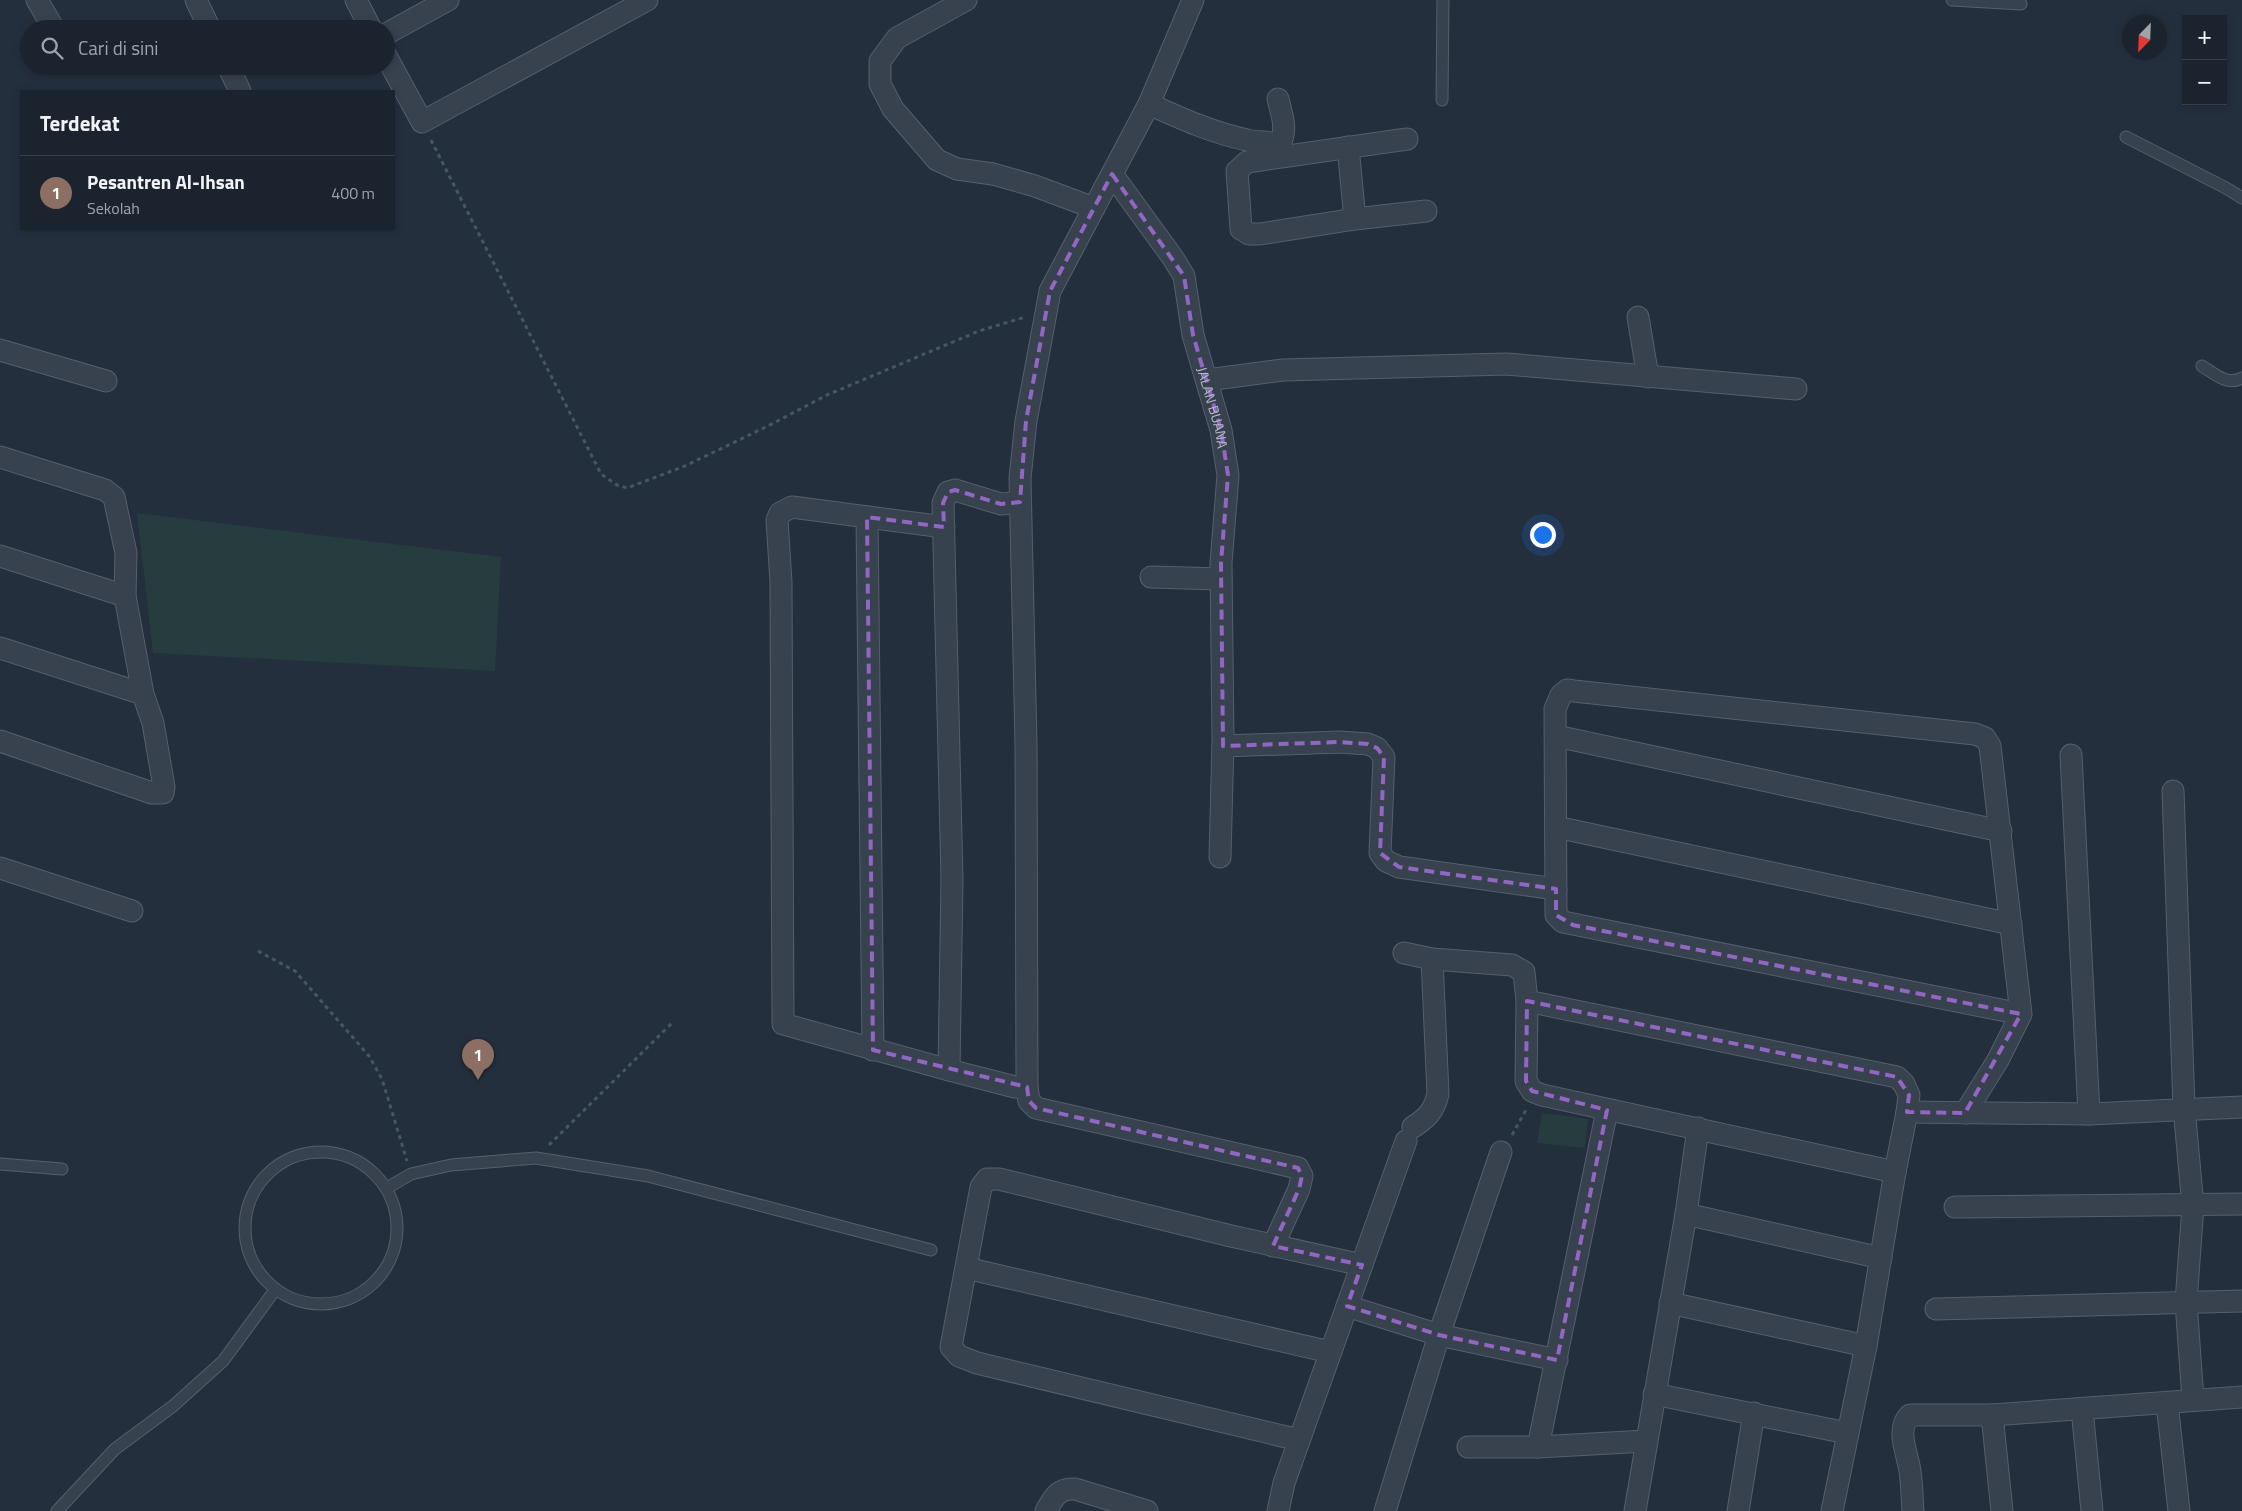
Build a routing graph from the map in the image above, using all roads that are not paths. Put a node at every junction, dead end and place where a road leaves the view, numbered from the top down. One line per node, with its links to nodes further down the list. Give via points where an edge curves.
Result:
1 (37, 0): 11 (street)
2 (196, 0): 12 (street)
3 (356, 0): 13 (street)
4 (448, 0): 14 (street)
5 (647, 0): 15 (street, via 422,122)
6 (966, 0): 27 (street, via 897,38 880,61 880,84 893,110 937,160 957,168 1035,186)
7 (1194, 0): 20 (street)
8 (1443, 0): 19 (lane)
9 (1952, 0): 10 (lane)
10 (2021, 4)
11 (49, 20)
12 (206, 20)
13 (366, 20)
14 (395, 29)
15 (395, 72)
16 (232, 75): 17 (street)
17 (240, 90)
18 (1278, 99): 24 (street, via 1284,122)
19 (1442, 100)
20 (1149, 104): 24 (street, via 1190,122); 25 (street)
21 (2126, 137): 26 (lane)
22 (1407, 139): 23 (street)
23 (1348, 147): 24 (street); 29 (street)
24 (1283, 151): 29 (street, via 1240,167 1236,176 1241,229 1248,234 1260,234)
25 (1112, 174): 27 (street); 35 (street, JALAN BUANA, via 1184,276 1193,335)
26 (2242, 198)
27 (1094, 208): 39 (street, via 1050,291 1026,421)
28 (1426, 211): 29 (street)
29 (1356, 219)
30 (1638, 317): 33 (street)
31 (0, 350): 36 (street)
32 (2202, 366): 34 (lane, via 2225,381 2234,382)
33 (1648, 376): 35 (street, via 1507,364 1284,370); 37 (street)
34 (2242, 378)
35 (1207, 380): 44 (street, JALAN BUANA, via 1221,430 1228,475)
36 (106, 381)
37 (1796, 389)
38 (0, 457): 45 (street, via 114,497 126,554)
39 (1020, 502): 41 (street, via 1002,504 955,490 948,492 943,503); 66 (street, via 1026,744)
40 (866, 517): 41 (street); 64 (street); 64 (street, via 792,507 780,513 777,520 781,582 783,1024)
41 (944, 527): 65 (street, via 952,879)
42 (0, 556): 45 (street)
43 (1151, 578): 44 (street)
44 (1221, 579): 50 (street, JALAN BUANA)
45 (125, 596): 47 (street)
46 (0, 648): 47 (street)
47 (143, 694): 49 (street, via 152,723 163,792 152,793)
48 (1556, 736): 53 (street); 54 (street); 54 (street, via 1555,709 1567,690 1975,734 1985,738 1990,746)
49 (0, 741)
50 (1223, 746): 55 (street, JALAN BUANA); 57 (street, via 1368,744 1377,748 1384,757 1380,853 1386,861 1399,867)
51 (2071, 754): 72 (street)
52 (2173, 791): 68 (street)
53 (1556, 827): 57 (street); 59 (street)
54 (2001, 831): 59 (street)
55 (1220, 857)
56 (0, 868): 58 (street)
57 (1556, 889): 63 (street, via 1556,915 1573,925)
58 (132, 911)
59 (2011, 924): 63 (street)
60 (1404, 953): 61 (street)
61 (1432, 959): 62 (street, via 1512,965 1524,972); 86 (street, via 1438,1094 1435,1108 1410,1134)
62 (1527, 1001): 69 (street, via 1526,1081 1532,1091); 70 (street, via 1897,1077 1909,1095)
63 (2021, 1014): 71 (street, via 1998,1060)
64 (873, 1050): 65 (street)
65 (948, 1070): 66 (street, via 1015,1087)
66 (1027, 1087): 83 (street, via 1029,1101 1036,1108 1298,1168 1302,1176 1299,1189)
67 (2242, 1107): 68 (street)
68 (2184, 1108): 72 (street); 80 (street)
69 (1607, 1110): 73 (street); 97 (street)
70 (1907, 1112): 71 (street); 77 (street)
71 (1965, 1113): 72 (street)
72 (2089, 1114)
73 (1698, 1128): 77 (street); 82 (street)
74 (1501, 1152): 94 (street)
75 (0, 1164): 76 (lane)
76 (62, 1169)
77 (1894, 1172): 85 (street)
78 (387, 1188): 84 (lane, via 411,1174 451,1165 536,1158 648,1176); 88 (lane, via 397,1216 396,1247 383,1274 367,1289 332,1304 302,1303); 88 (lane, via 366,1166 339,1153 301,1154 280,1162 258,1182 245,1210 244,1240 254,1268)
79 (2242, 1204): 80 (street)
80 (2193, 1206): 81 (street); 90 (street)
81 (1954, 1208)
82 (1686, 1214): 85 (street); 91 (street)
83 (1273, 1246): 86 (street); 87 (street, via 987,1178 979,1195)
84 (931, 1250)
85 (1881, 1258): 95 (street)
86 (1362, 1265): 92 (street)
87 (966, 1268): 96 (street); 106 (street, via 951,1347 959,1356)
88 (275, 1290): 110 (lane, via 223,1361 173,1406 115,1449)
89 (2242, 1301): 90 (street)
90 (2186, 1302): 93 (street); 100 (street)
91 (1670, 1303): 95 (street); 98 (street)
92 (1347, 1306): 94 (street); 96 (street)
93 (1936, 1309)
94 (1439, 1335): 97 (street); 114 (street)
95 (1866, 1346): 105 (street)
96 (1330, 1352): 106 (street)
97 (1557, 1360): 109 (street)
98 (1654, 1394): 103 (street); 107 (street)
99 (2242, 1397): 100 (street)
100 (2193, 1400): 101 (street)
101 (2167, 1403): 102 (street); 121 (street)
102 (2082, 1409): 104 (street); 120 (street)
103 (1754, 1413): 105 (street); 116 (street)
104 (1992, 1415): 118 (street, via 1910,1415 1907,1418 1903,1446 1910,1470); 119 (street)
105 (1848, 1433): 117 (street)
106 (1299, 1440): 113 (street)
107 (1646, 1441): 109 (street); 115 (street)
108 (1468, 1447): 109 (street)
109 (1538, 1447)
110 (57, 1511)
111 (1046, 1511): 112 (street, via 1056,1492 1075,1489)
112 (1147, 1511)
113 (1278, 1511)
114 (1384, 1511)
115 (1635, 1511)
116 (1738, 1511)
117 (1832, 1511)
118 (1913, 1511)
119 (2002, 1511)
120 (2092, 1511)
121 (2179, 1511)

